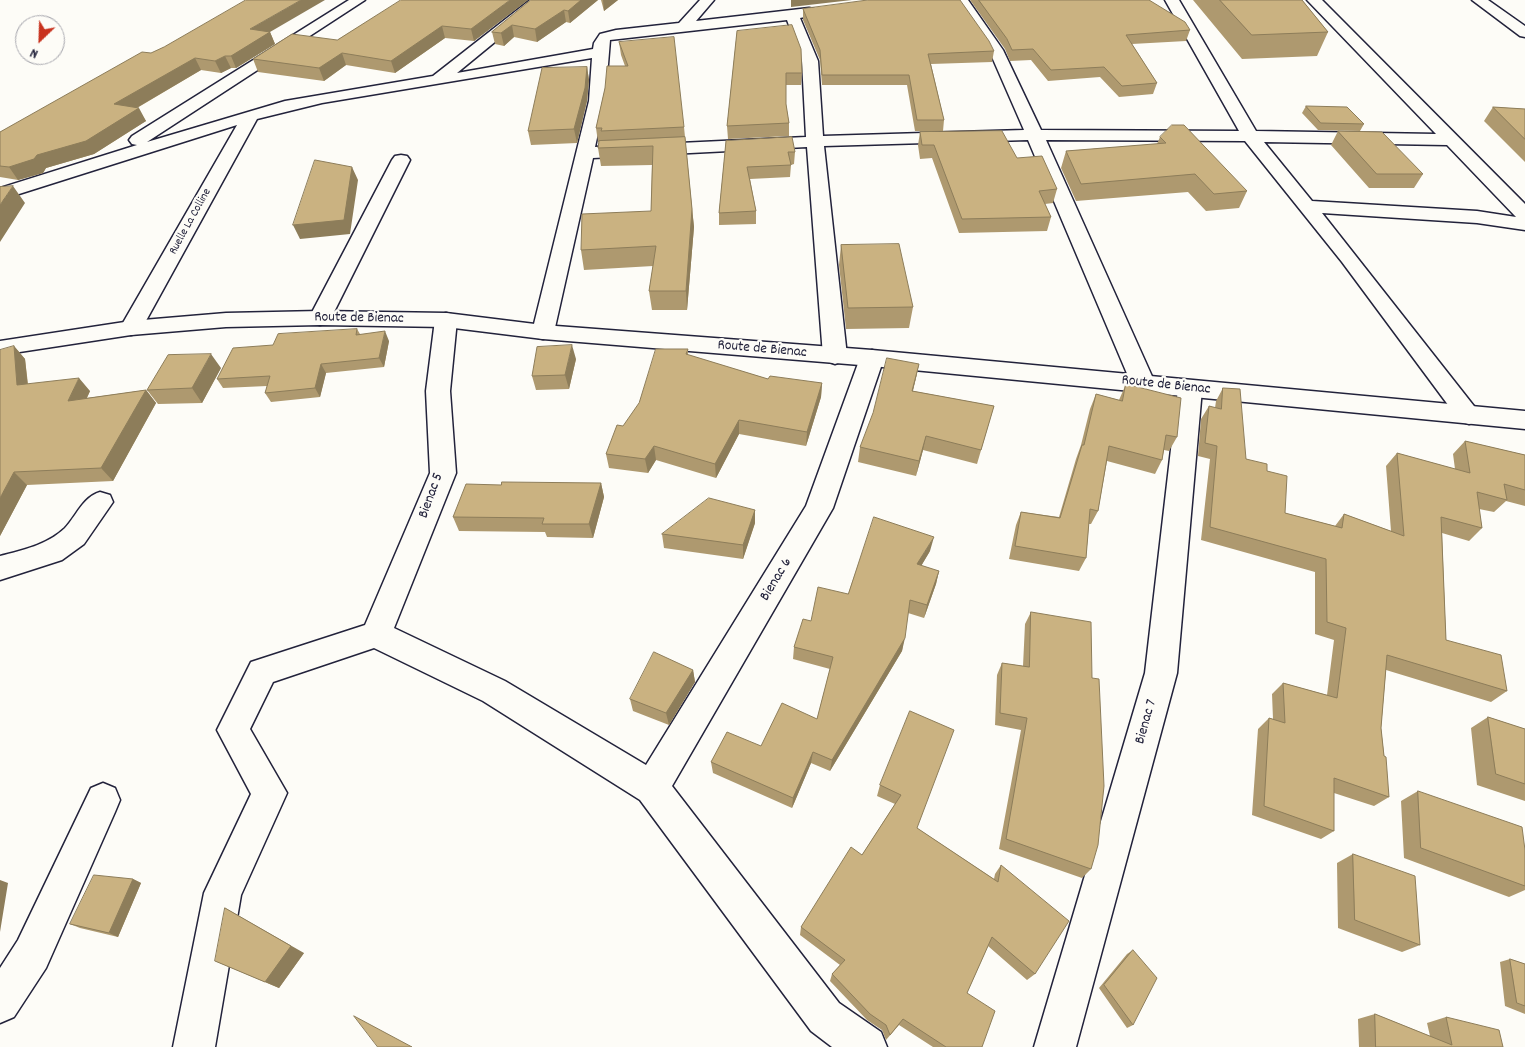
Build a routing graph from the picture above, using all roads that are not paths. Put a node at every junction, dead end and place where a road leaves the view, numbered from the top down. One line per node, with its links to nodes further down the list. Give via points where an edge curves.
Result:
1 (358, 0): 21 (street)
2 (539, 0): 13 (street)
3 (707, 0): 10 (street)
4 (961, 0): 15 (street, via 996,50)
5 (1172, 0): 16 (street)
6 (1314, 0): 17 (street)
7 (1479, 0): 11 (street)
8 (826, 10): 9 (street)
9 (792, 15): 10 (street); 18 (street, via 810,61)
10 (684, 26): 12 (street, via 605,37)
11 (1525, 33)
12 (601, 52): 13 (street); 19 (street, via 597,101)
13 (436, 81): 14 (street, via 328,96)
14 (250, 116): 21 (street); 28 (street, Ruelle La Colline)
15 (1033, 135): 16 (street); 18 (street); 33 (street, via 1073,219)
16 (1250, 136): 17 (street); 23 (street)
17 (1452, 140): 24 (street)
18 (814, 141): 19 (street); 31 (street)
19 (585, 153): 29 (street)
20 (401, 160): 26 (street)
21 (98, 165): 22 (street)
22 (0, 194)
23 (1307, 206): 25 (street, via 1477,217); 35 (street)
24 (1525, 215)
25 (1525, 224)
26 (320, 318): 27 (street, Route de Bienac); 28 (street, Route de Bienac, via 226,320)
27 (446, 320): 29 (street, Route de Bienac); 39 (street, Bienac 5, via 438,391 443,473)
28 (131, 328): 30 (street, Route de Bienac)
29 (543, 332): 31 (street, Route de Bienac)
30 (0, 348)
31 (835, 356): 32 (street, Route de Bienac)
32 (872, 358): 33 (street, Route de Bienac); 40 (street, Bienac 6, via 819,508)
33 (1143, 383): 34 (street, Route de Bienac)
34 (1190, 389): 35 (street, Route de Bienac); 45 (street, Bienac 7, via 1161,673)
35 (1469, 415): 36 (street, Route de Bienac)
36 (1525, 420)
37 (100, 502): 38 (street, via 74,536 52,552)
38 (0, 568)
39 (376, 634): 40 (street, via 494,690); 43 (street, via 262,672 233,730 270,793 223,893)
40 (652, 788): 44 (street, via 825,1017)
41 (103, 800): 42 (street, via 32,954)
42 (0, 1004)
43 (194, 1047)
44 (866, 1047)
45 (1055, 1047)

